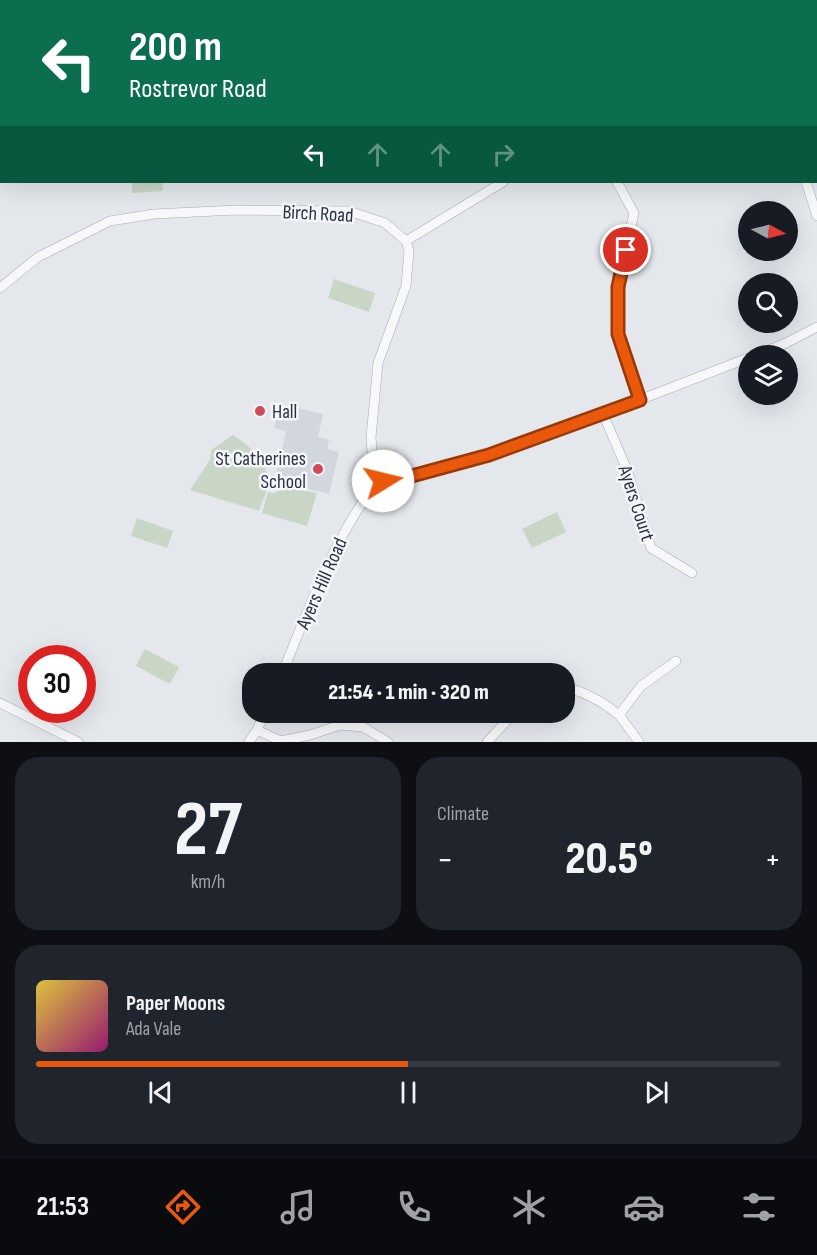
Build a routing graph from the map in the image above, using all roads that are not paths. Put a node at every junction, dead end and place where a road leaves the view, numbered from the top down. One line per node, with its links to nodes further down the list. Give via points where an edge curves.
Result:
1 (501, 183): 5 (street)
2 (618, 183): 10 (street, via 634,213 618,287 618,334)
3 (806, 183): 4 (street)
4 (817, 216)
5 (406, 241): 6 (street, Birch Road, via 385,223 349,211 154,214 110,221 38,257); 12 (street, via 406,286 378,363 371,437)
6 (0, 288)
7 (817, 327): 8 (street)
8 (778, 345)
9 (738, 361): 10 (street)
10 (640, 400): 11 (street)
11 (603, 414): 13 (street, via 489,455); 15 (street, Ayers Court, via 628,472 651,548)
12 (374, 478): 13 (street); 14 (street, via 366,485)
13 (386, 483): 14 (street, via 384,497 374,500)
14 (367, 496): 17 (street, Ayers Hill Road, via 335,549)
15 (692, 573)
16 (676, 661): 20 (street, via 641,686)
17 (287, 663)
18 (575, 690): 20 (street, via 600,700)
19 (0, 704): 24 (street)
20 (619, 715): 28 (street)
21 (260, 723): 23 (street)
22 (504, 723): 27 (street)
23 (257, 730): 25 (street); 26 (street, via 281,741 340,725 363,727)
24 (78, 742)
25 (249, 742)
26 (388, 742)
27 (487, 742)
28 (639, 742)

